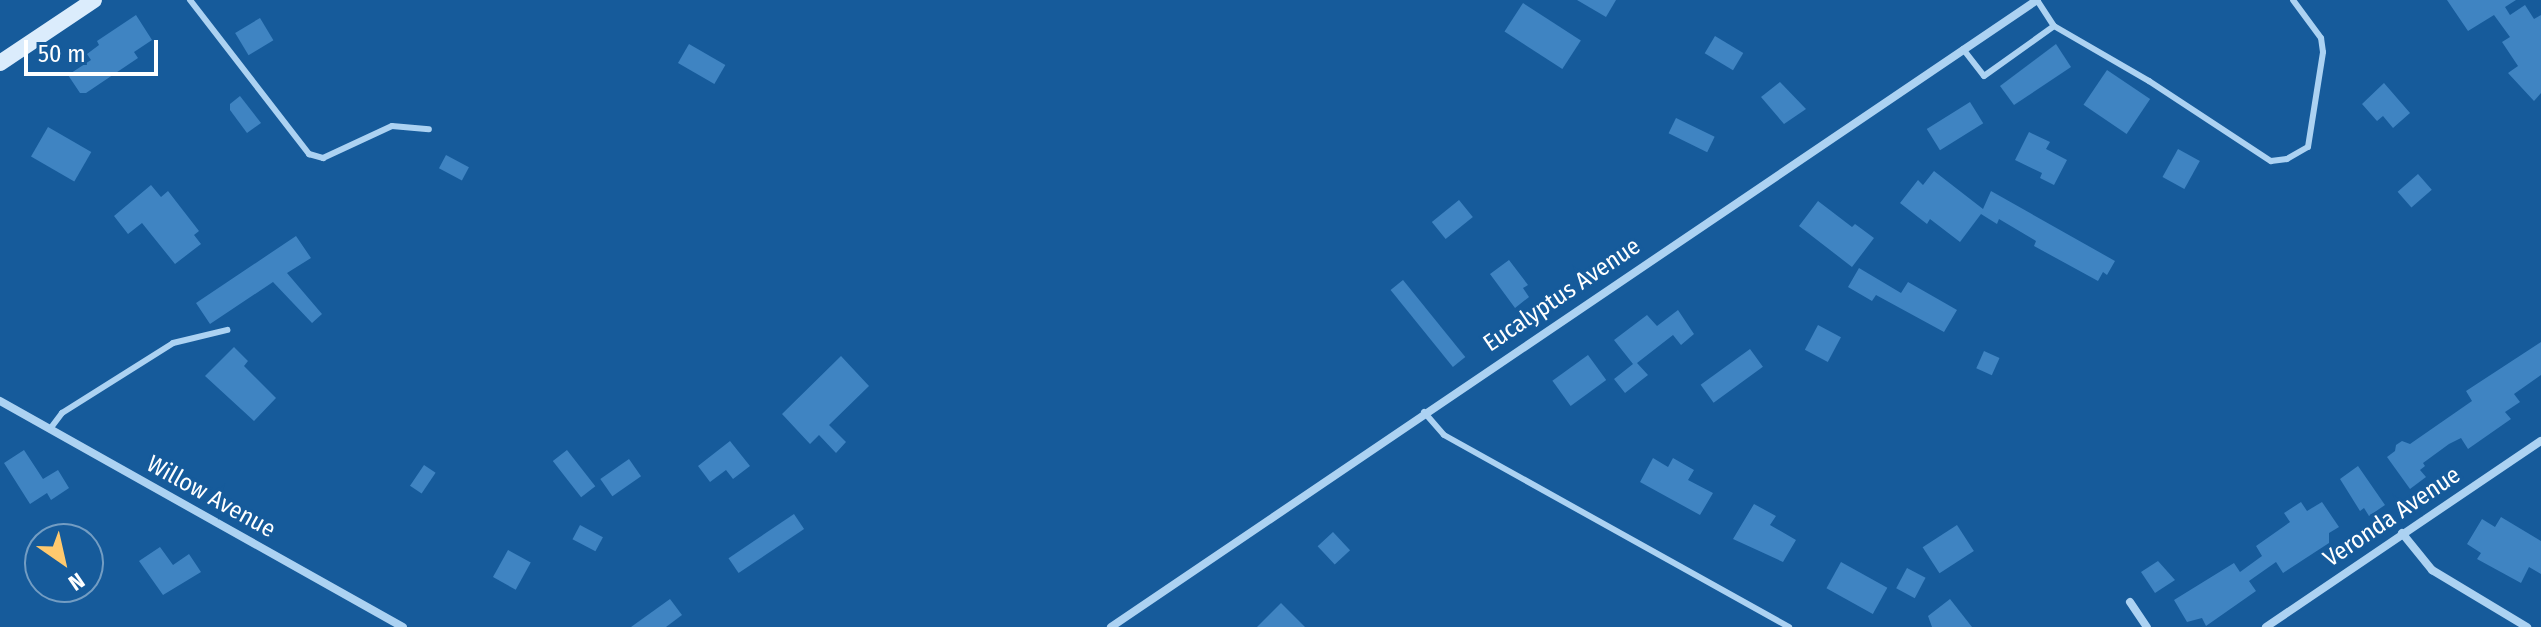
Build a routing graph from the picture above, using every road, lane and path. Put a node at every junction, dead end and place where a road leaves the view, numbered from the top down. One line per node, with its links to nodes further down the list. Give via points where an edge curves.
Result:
1 (94, 0): 7 (street)
2 (190, 0): 8 (lane, via 309,154 323,158 392,126)
3 (2037, 0): 5 (lane); 6 (street, Eucalyptus Avenue)
4 (2293, 0): 5 (lane, via 2321,38 2323,52 2308,147 2271,161)
5 (2054, 26): 6 (lane, via 1984,76)
6 (1963, 49): 11 (street, Eucalyptus Avenue)
7 (0, 63)
8 (429, 129)
9 (227, 330): 12 (lane, via 173,343 62,413)
10 (0, 401): 12 (street, Willow Avenue)
11 (1424, 412): 17 (street, Eucalyptus Avenue); 18 (lane, via 1444,435)
12 (50, 429): 16 (street, Willow Avenue)
13 (2541, 441): 14 (street, Veronda Avenue)
14 (2402, 533): 20 (street, Veronda Avenue); 21 (street, via 2432,570)
15 (2130, 602): 19 (street)
16 (403, 627)
17 (1111, 627)
18 (1789, 627)
19 (2147, 627)
20 (2266, 627)
21 (2527, 627)

